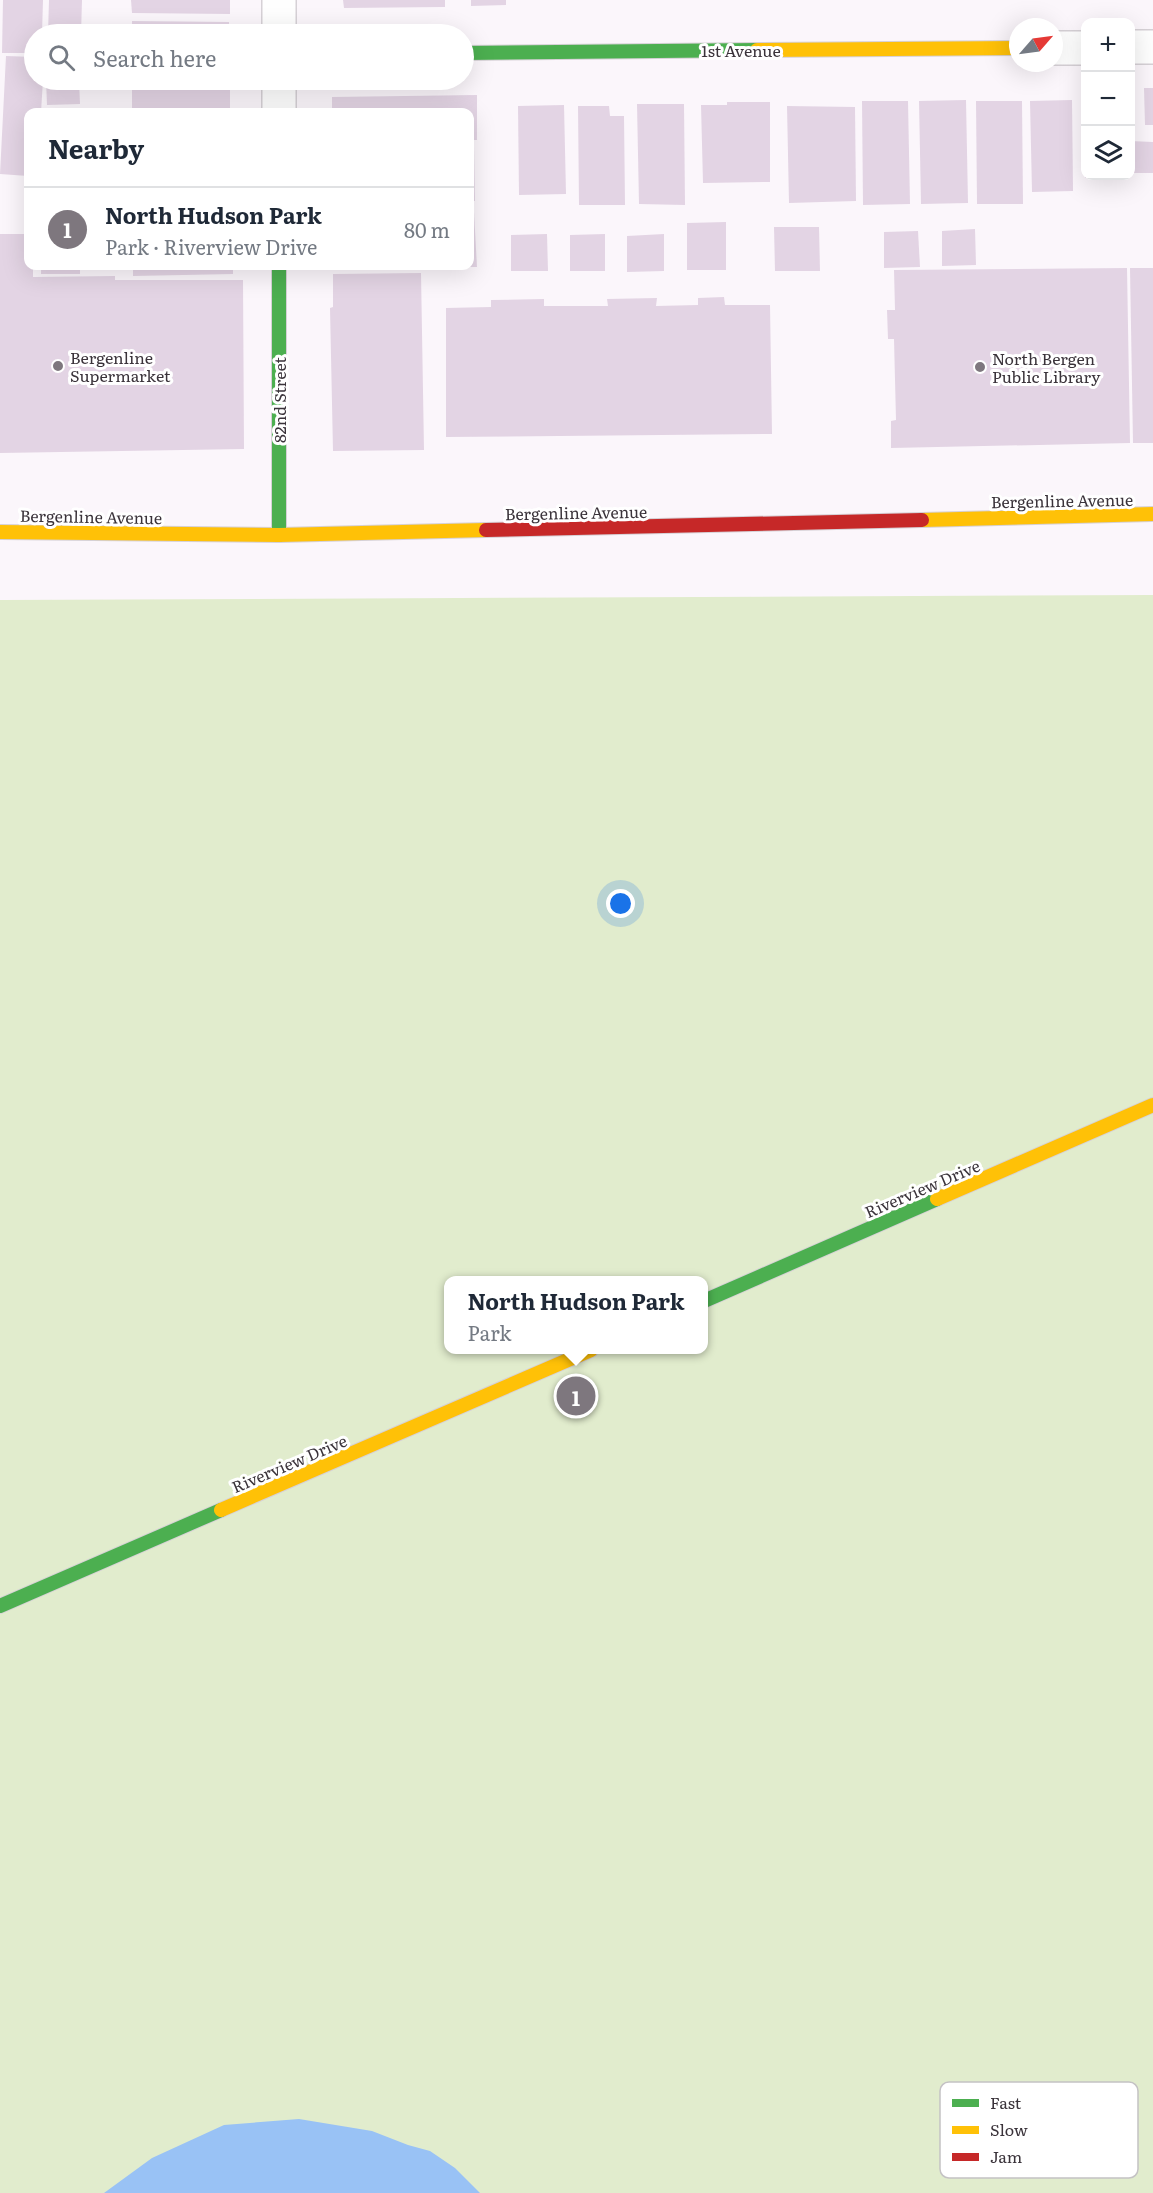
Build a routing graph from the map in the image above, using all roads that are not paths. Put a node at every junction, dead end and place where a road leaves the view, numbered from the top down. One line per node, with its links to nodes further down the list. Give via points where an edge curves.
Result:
1 (279, 0): 2 (street)
2 (279, 24)
3 (1135, 47): 4 (street)
4 (1153, 47)
5 (1009, 48): 8 (street, 1st Avenue)
6 (1063, 48): 7 (street)
7 (1081, 48)
8 (474, 53)
9 (279, 90): 10 (street)
10 (279, 108)
11 (279, 270): 14 (street, 82nd Street)
12 (1153, 514): 14 (street, Bergenline Avenue)
13 (0, 532): 14 (street, Bergenline Avenue)
14 (279, 536)
15 (1153, 1105): 16 (street, Riverview Drive)
16 (708, 1299)
17 (582, 1354): 18 (street, Riverview Drive)
18 (0, 1606)

